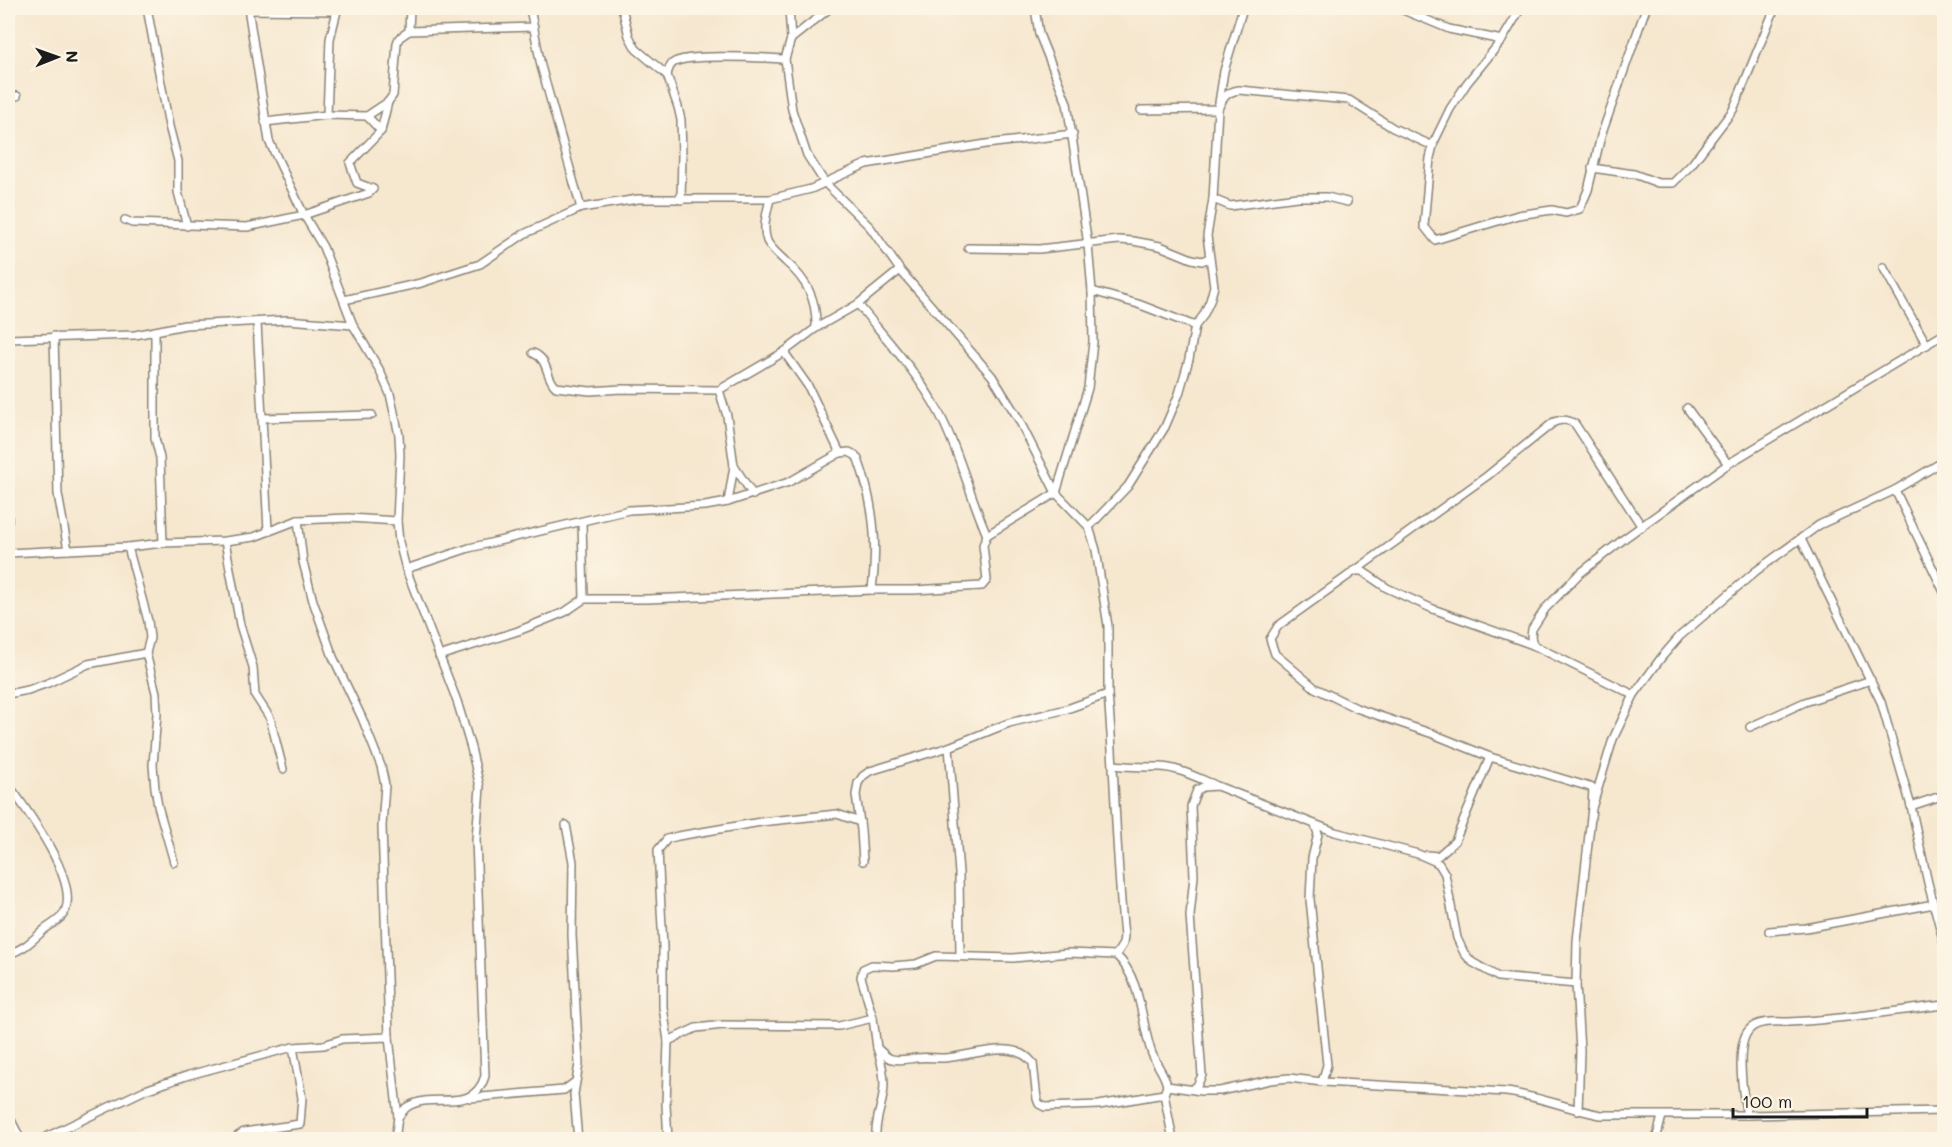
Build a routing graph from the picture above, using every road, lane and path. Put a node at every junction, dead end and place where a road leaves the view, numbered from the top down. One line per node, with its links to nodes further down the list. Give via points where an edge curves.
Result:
1 (147, 8): 43 (street)
2 (410, 8): 18 (street)
3 (530, 8): 17 (street)
4 (622, 8): 22 (street, via 636,49)
5 (789, 8): 19 (street)
6 (830, 8): 19 (street)
7 (1035, 8): 32 (street, via 1039,34 1067,103)
8 (1243, 8): 26 (street, via 1224,71)
9 (1398, 8): 20 (street, via 1449,28)
10 (1521, 8): 20 (street)
11 (1646, 8): 34 (street)
12 (1774, 8): 34 (street, via 1733,110 1673,183)
13 (1939, 8): 16 (street)
14 (248, 9): 15 (street); 30 (street)
15 (338, 9): 28 (street, via 330,39)
16 (1944, 9)
17 (534, 27): 18 (street); 40 (street, via 541,66)
18 (409, 31): 25 (street, via 397,43 395,88)
19 (791, 39): 21 (street)
20 (1502, 40): 33 (street, via 1467,83)
21 (785, 59): 22 (street, via 698,57 674,62); 35 (street, via 798,130 807,155)
22 (667, 75): 37 (street, via 681,120)
23 (8, 96): 24 (street)
24 (17, 96)
25 (388, 102): 29 (street); 31 (street)
26 (1218, 109): 27 (street); 33 (street, via 1230,91 1239,90 1349,100 1393,128); 38 (street)
27 (1140, 110)
28 (327, 116): 29 (street); 30 (street)
29 (367, 116): 31 (street)
30 (265, 122): 41 (street, via 269,141)
31 (381, 132): 41 (street, via 350,163 357,183 373,189)
32 (1073, 134): 35 (street, via 866,164); 44 (street)
33 (1433, 146): 34 (street, via 1424,226 1435,240 1518,215 1580,209)
34 (1592, 168)
35 (825, 183): 36 (street); 48 (street, via 870,226)
36 (770, 199): 37 (street); 55 (street, via 765,221 767,241 808,286)
37 (681, 200): 40 (street, via 638,199)
38 (1213, 200): 39 (street, via 1230,206 1297,197 1328,197); 46 (street, via 1207,236)
39 (1347, 202)
40 (581, 208): 50 (street, via 524,234 480,264 420,283)
41 (304, 215): 43 (street, via 247,227); 50 (street, via 323,247)
42 (125, 219): 43 (street, via 132,223)
43 (187, 226)
44 (1088, 245): 45 (street); 46 (street, via 1133,241 1160,246 1192,259); 49 (street)
45 (968, 248)
46 (1209, 258): 54 (street, via 1214,286)
47 (1883, 267): 60 (street)
48 (900, 270): 51 (street); 72 (street, via 992,376)
49 (1092, 291): 54 (street); 72 (street, via 1093,342 1088,388)
50 (344, 300): 53 (street)
51 (858, 304): 55 (street); 83 (street, via 938,411)
52 (257, 323): 53 (street, via 287,320); 56 (street, via 185,325); 66 (street)
53 (354, 325): 77 (street, via 390,394 399,435)
54 (1195, 326): 81 (street, via 1179,394 1165,427 1128,486)
55 (816, 328): 61 (street)
56 (155, 332): 58 (street); 86 (street, via 155,438 160,458)
57 (1944, 334): 60 (street)
58 (54, 336): 59 (street); 88 (street, via 58,494)
59 (8, 339)
60 (1927, 345): 69 (street)
61 (784, 352): 63 (street); 67 (street, via 808,386)
62 (533, 353): 63 (street, via 544,360 556,387 590,391)
63 (718, 390): 70 (street, via 727,416)
64 (1687, 408): 69 (street)
65 (372, 415): 66 (street)
66 (263, 418): 82 (street)
67 (840, 453): 73 (street, via 789,482); 93 (street, via 849,452 858,459 872,502)
68 (1944, 461): 71 (street)
69 (1728, 464): 80 (street)
70 (734, 466): 73 (street); 74 (street)
71 (1895, 490): 84 (street, via 1819,525); 92 (street)
72 (1056, 493): 81 (street); 83 (street)
73 (753, 495): 74 (street)
74 (728, 502): 78 (street, via 629,510)
75 (8, 507): 79 (street)
76 (298, 520): 77 (street); 82 (street); 132 (street, via 303,562 314,601 333,657 370,737 385,785 382,826)
77 (397, 520): 90 (street)
78 (582, 522): 90 (street, via 469,548); 95 (street)
79 (8, 523)
80 (1642, 526): 91 (street, via 1575,424 1560,419); 96 (street, via 1578,575 1545,609 1532,629)
81 (1089, 527): 101 (street, via 1108,626)
82 (268, 530): 85 (street, via 254,537)
83 (987, 535): 93 (street, via 983,545 987,580 982,586)
84 (1801, 539): 99 (street); 102 (street, via 1756,571 1680,636)
85 (225, 541): 86 (street); 107 (street, via 240,625 253,667 255,695 270,718)
86 (164, 543): 87 (street)
87 (128, 547): 88 (street); 97 (street, via 148,621 150,638)
88 (68, 550): 89 (street)
89 (8, 553)
90 (406, 569): 98 (street)
91 (1353, 571): 96 (street, via 1362,571 1387,588 1433,609); 105 (street, via 1273,631 1270,639 1275,654 1315,688 1356,708)
92 (1941, 576): 94 (street)
93 (872, 590): 95 (street)
94 (1944, 592)
95 (584, 599): 98 (street, via 565,612 518,631)
96 (1533, 645): 102 (street)
97 (146, 653): 100 (street, via 88,664 28,690); 122 (street, via 156,693 155,788)
98 (439, 656): 141 (street, via 457,701 480,787 476,840 485,1076 479,1092)
99 (1870, 680): 103 (street, via 1805,702); 113 (street, via 1881,702)
100 (8, 694)
101 (1108, 694): 104 (street, via 1009,723); 106 (street)
102 (1634, 695): 108 (street, via 1613,739)
103 (1750, 727)
104 (949, 747): 115 (street, via 863,776 856,795); 128 (street, via 959,873)
105 (1490, 757): 111 (street); 120 (street, via 1455,841 1438,856)
106 (1114, 765): 110 (street, via 1162,767); 127 (street, via 1124,936)
107 (284, 769)
108 (1601, 778): 111 (street, via 1597,777); 114 (street)
109 (8, 784): 126 (street, via 60,867 68,903 63,915 34,940)
110 (1217, 786): 117 (street); 139 (street, via 1197,790 1191,806 1194,876 1190,916 1202,1075)
111 (1593, 788): 114 (street)
112 (1944, 795): 113 (street)
113 (1911, 806): 123 (street)
114 (1592, 808): 129 (street)
115 (860, 822): 121 (street); 133 (street, via 837,814 761,822 667,839 658,850 663,1007)
116 (566, 825): 136 (street, via 573,862 572,935 579,1064)
117 (1315, 825): 118 (street); 119 (street)
118 (1335, 832): 119 (street); 120 (street)
119 (1318, 840): 137 (street, via 1311,866 1310,899 1327,1065)
120 (1418, 854): 129 (street, via 1439,864 1445,874 1457,938 1472,962 1498,977)
121 (863, 861)
122 (174, 862)
123 (1934, 904): 124 (street, via 1806,928); 125 (street)
124 (1769, 931)
125 (1944, 943)
126 (8, 954)
127 (1116, 955): 128 (street); 138 (street, via 1128,970 1152,1053)
128 (960, 956): 131 (street, via 936,956 915,964 872,965 863,969 861,977)
129 (1575, 984): 142 (street, via 1580,1051)
130 (1944, 1005): 145 (street, via 1751,1026 1742,1046)
131 (873, 1018): 133 (street, via 839,1026 696,1028); 135 (street)
132 (388, 1037): 134 (street); 147 (street)
133 (668, 1041): 154 (street)
134 (293, 1047): 150 (street, via 145,1090); 151 (street, via 302,1098 300,1124 244,1132)
135 (877, 1048): 140 (street, via 896,1060 976,1052 1022,1053 1033,1063 1037,1099 1045,1107 1099,1105); 148 (street, via 884,1093)
136 (575, 1082): 141 (street, via 564,1090); 153 (street)
137 (1322, 1082): 139 (street, via 1289,1078 1220,1091); 142 (street, via 1506,1092)
138 (1167, 1086): 139 (street); 140 (street)
139 (1192, 1089)
140 (1164, 1094): 155 (street)
141 (462, 1099): 147 (street, via 418,1103 406,1107)
142 (1578, 1111): 146 (street)
143 (1944, 1111): 145 (street)
144 (8, 1114): 149 (street)
145 (1747, 1115): 146 (street)
146 (1662, 1116): 156 (street)
147 (398, 1118): 152 (street)
148 (876, 1132)
149 (21, 1140)
150 (40, 1140)
151 (232, 1140)
152 (395, 1140)
153 (578, 1140)
154 (668, 1140)
155 (1173, 1140)
156 (1656, 1140)

